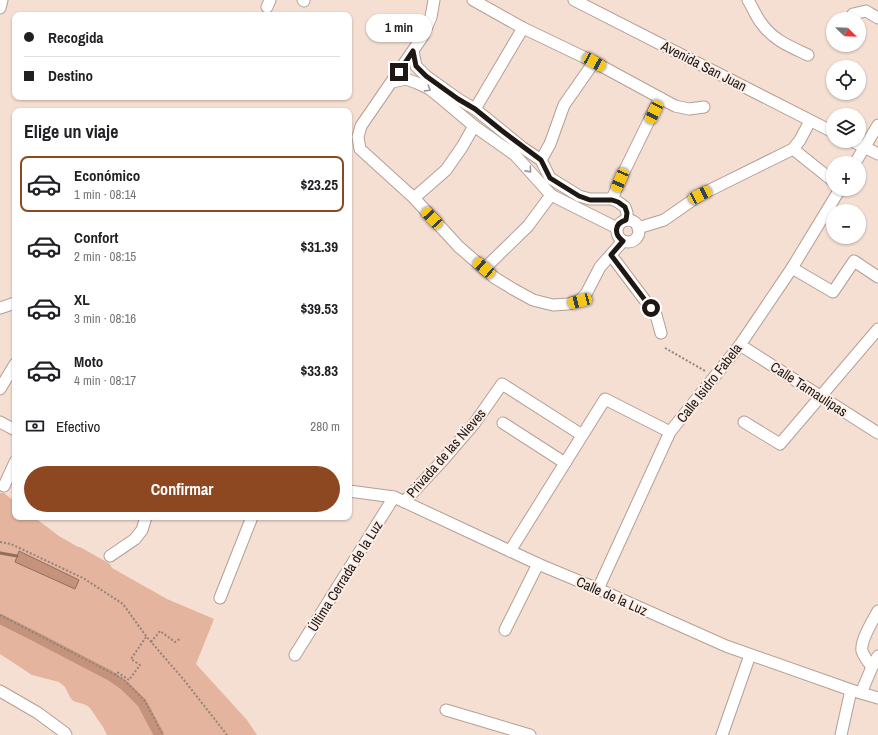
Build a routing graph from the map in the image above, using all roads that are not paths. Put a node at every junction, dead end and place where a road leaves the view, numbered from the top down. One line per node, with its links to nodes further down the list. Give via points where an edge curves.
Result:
1 (2, 0): 6 (street)
2 (434, 0): 10 (street, via 431,18)
3 (474, 0): 9 (street)
4 (574, 0): 17 (street, Avenida San Juan)
5 (748, 0): 11 (street, via 762,25 772,36)
6 (0, 8)
7 (862, 12): 8 (street, via 866,11)
8 (878, 18)
9 (523, 28): 12 (street); 16 (street)
10 (413, 51): 13 (street); 16 (street, via 416,66 426,76)
11 (808, 55)
12 (594, 62): 14 (street); 25 (street, via 564,105 550,144)
13 (392, 82): 19 (street, one-way to 19, via 406,79 428,88); 29 (street, via 361,126 358,137 360,149)
14 (660, 98): 15 (street, via 675,106 689,109); 30 (street)
15 (704, 107)
16 (475, 109): 25 (street)
17 (810, 121): 20 (street, Avenida San Juan); 23 (street)
18 (878, 125): 21 (street)
19 (474, 126): 27 (street, one-way to 27, via 515,155); 29 (street, via 446,170)
20 (826, 129)
21 (866, 144)
22 (866, 148): 24 (street)
23 (793, 149): 26 (street); 33 (street, via 700,195 664,220)
24 (878, 154)
25 (541, 160): 30 (street, via 550,178 579,196 590,200)
26 (826, 175)
27 (551, 195): 32 (street); 36 (street, via 528,226)
28 (836, 196): 37 (street, Calle Isidro Fabela)
29 (414, 198): 36 (street, via 460,247)
30 (612, 200): 31 (street, via 625,207)
31 (626, 220): 32 (street); 33 (street, via 634,222)
32 (617, 228): 34 (street, via 616,232)
33 (638, 228): 34 (street, via 634,240)
34 (623, 241): 35 (street)
35 (611, 255): 36 (street, via 600,267 580,301 568,304 553,305 533,300 495,278); 42 (street, via 656,314)
36 (484, 268)
37 (792, 268): 38 (street, via 833,292 854,261); 43 (street, Calle Isidro Fabela)
38 (878, 277)
39 (12, 304): 40 (street)
40 (0, 308)
41 (878, 329): 46 (street)
42 (661, 333)
43 (740, 345): 46 (street, Calle Tamaulipas); 51 (street, Calle Isidro Fabela)
44 (12, 369): 45 (street)
45 (0, 389)
46 (820, 397): 48 (street, via 780,444); 52 (street, Calle Tamaulipas)
47 (0, 422): 50 (street)
48 (744, 422)
49 (503, 423): 54 (street)
50 (12, 428)
51 (670, 432): 53 (street, via 605,399); 64 (street, Calle Isidro Fabela)
52 (878, 433)
53 (582, 436): 54 (street); 58 (street, Privada de las Nieves, via 502,384 474,424)
54 (565, 463): 61 (street)
55 (12, 469): 56 (street)
56 (4, 486)
57 (352, 491): 58 (street, Calle de la Luz)
58 (399, 499): 61 (street, Calle de la Luz); 68 (street, Última Cerrada de la Luz)
59 (145, 520): 62 (street, via 135,539)
60 (251, 520): 65 (street)
61 (510, 551): 63 (street, Calle de la Luz)
62 (110, 556)
63 (538, 564): 64 (street, Calle de la Luz); 67 (street)
64 (598, 589): 69 (street, Calle de la Luz)
65 (220, 598)
66 (878, 611): 71 (street, via 864,637 862,650)
67 (505, 630)
68 (295, 655)
69 (750, 655): 73 (street, Calle de la Luz); 78 (street)
70 (878, 656): 71 (street)
71 (872, 667): 73 (street)
72 (0, 691): 76 (street, via 38,713)
73 (856, 692): 74 (street, Calle de la Luz); 79 (street)
74 (878, 698)
75 (446, 710): 77 (street)
76 (66, 735)
77 (530, 735)
78 (722, 735)
79 (841, 735)

